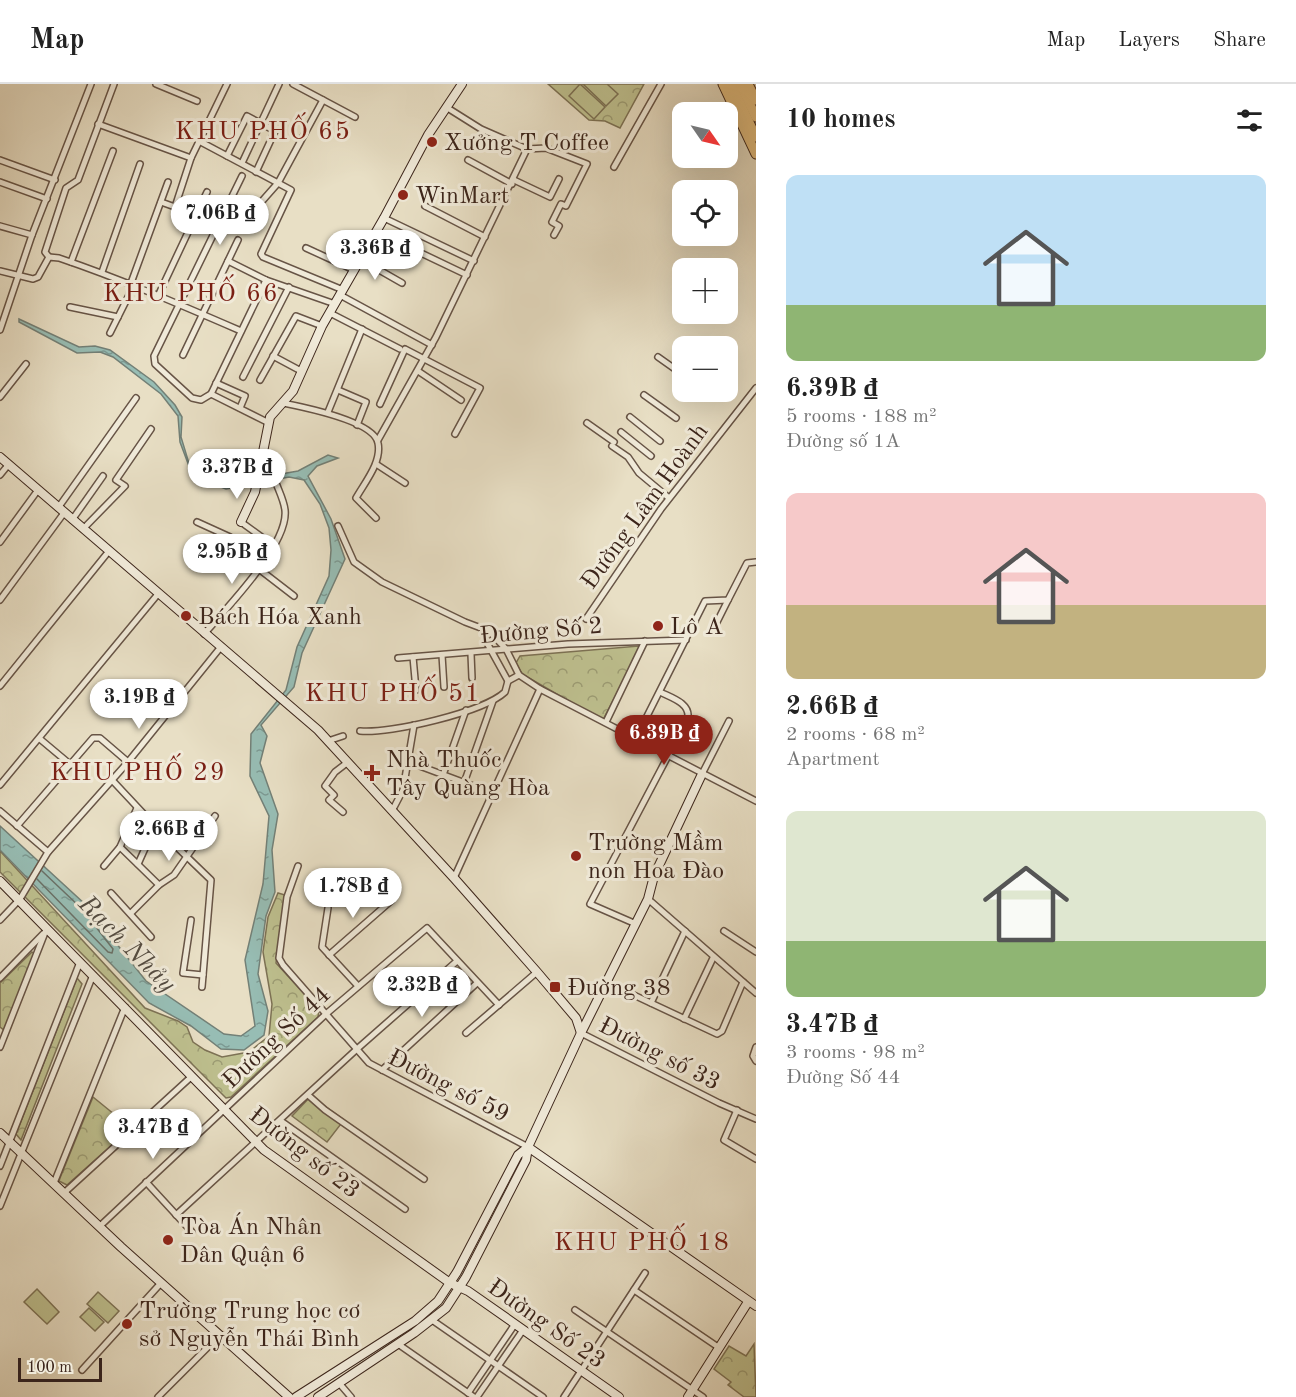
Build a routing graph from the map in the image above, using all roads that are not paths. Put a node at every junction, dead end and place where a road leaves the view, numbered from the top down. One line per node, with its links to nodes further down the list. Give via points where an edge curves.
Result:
1 (91, 84): 38 (street)
2 (114, 84): 22 (street)
3 (156, 84): 17 (street)
4 (227, 84): 24 (street)
5 (279, 84): 21 (street)
6 (293, 84): 14 (street)
7 (315, 84): 14 (street)
8 (462, 84): 18 (street)
9 (661, 84): 34 (street)
10 (723, 84): 27 (main road)
11 (731, 84): 23 (main road)
12 (740, 84): 20 (main road)
13 (748, 84): 16 (main road)
14 (310, 92): 15 (street)
15 (323, 100): 19 (street); 42 (street)
16 (756, 100)
17 (196, 101)
18 (446, 107): 25 (street, via 481,129); 48 (street)
19 (355, 117)
20 (756, 117)
21 (261, 123): 28 (street, via 247,116); 32 (street); 35 (street, via 275,131)
22 (98, 124): 29 (street); 56 (street, via 78,180 66,188 45,252)
23 (756, 137)
24 (199, 141): 28 (street); 29 (street)
25 (527, 149): 41 (street); 52 (street, via 546,148 587,164 566,206 561,204 552,222 559,226)
26 (113, 151): 60 (street)
27 (756, 154)
28 (227, 156): 32 (street)
29 (191, 158): 46 (street, via 175,207)
30 (0, 160): 38 (street)
31 (468, 160): 41 (street)
32 (242, 163): 35 (street)
33 (140, 164): 63 (street)
34 (614, 167)
35 (256, 172): 42 (street)
36 (242, 176): 73 (street)
37 (559, 179): 41 (street, via 550,197)
38 (55, 180): 44 (street)
39 (0, 182): 44 (street)
40 (168, 182): 46 (street)
41 (513, 182): 53 (street)
42 (278, 183): 45 (street); 70 (street, via 291,189 261,254)
43 (207, 192): 71 (street)
44 (47, 199): 51 (street)
45 (263, 200)
46 (160, 202): 67 (street)
47 (425, 206): 53 (street)
48 (384, 219): 50 (street); 59 (street)
49 (0, 226): 51 (street)
50 (377, 232): 57 (street); 64 (street)
51 (33, 235): 65 (street)
52 (555, 235)
53 (485, 237): 59 (street)
54 (238, 240): 58 (street)
55 (306, 248): 61 (street)
56 (49, 257): 60 (street); 65 (street, via 38,277)
57 (360, 259): 61 (street); 68 (street)
58 (228, 261): 66 (street); 76 (street)
59 (474, 261): 64 (street)
60 (71, 262): 63 (street)
61 (354, 270): 70 (street)
62 (0, 271): 65 (street)
63 (102, 272): 67 (street)
64 (468, 276): 83 (street)
65 (20, 277): 79 (street)
66 (266, 280): 69 (street); 81 (street)
67 (131, 283): 71 (street); 77 (street)
68 (402, 283)
69 (289, 287): 72 (street); 93 (street)
70 (342, 292): 72 (street); 83 (street)
71 (158, 296): 73 (street)
72 (335, 304): 75 (street)
73 (177, 306): 76 (street); 98 (street, via 154,359 197,400)
74 (70, 307): 77 (street)
75 (330, 313): 78 (street); 80 (street)
76 (202, 315): 81 (street); 85 (street)
77 (118, 317): 82 (street)
78 (322, 326): 86 (street, via 300,317 294,319); 91 (street)
79 (0, 329)
80 (362, 329): 84 (street); 97 (street)
81 (241, 331): 95 (street)
82 (110, 333)
83 (432, 345): 88 (street)
84 (400, 349)
85 (183, 355)
86 (273, 356): 91 (street); 94 (street)
87 (658, 357): 90 (street)
88 (425, 359): 92 (street); 104 (street, via 405,349); 114 (street, via 480,388)
89 (26, 364): 100 (street)
90 (672, 367)
91 (301, 371): 103 (street)
92 (418, 371): 102 (street); 115 (street)
93 (243, 377)
94 (260, 381)
95 (216, 382): 98 (street); 105 (street, via 244,396)
96 (756, 388): 126 (street, Đường Lâm Hoành)
97 (338, 390): 106 (street); 111 (street, via 366,402)
98 (211, 394): 105 (street)
99 (644, 395): 108 (street)
100 (0, 397)
101 (136, 398): 127 (street)
102 (461, 400)
103 (283, 403): 106 (street); 109 (street)
104 (380, 404)
105 (240, 408): 109 (street)
106 (328, 412): 111 (street)
107 (630, 417): 116 (street)
108 (676, 418)
109 (267, 422): 131 (street, via 256,485)
110 (587, 423): 126 (street)
111 (357, 425): 115 (street, via 370,430)
112 (151, 429): 133 (street, via 116,480 125,486)
113 (621, 432): 117 (street)
114 (455, 434)
115 (378, 440): 120 (street)
116 (660, 441)
117 (651, 456)
118 (0, 457): 119 (street)
119 (9, 464): 121 (street); 125 (street)
120 (376, 464): 124 (street); 128 (street, via 356,500)
121 (0, 475)
122 (103, 476): 129 (street)
123 (276, 483): 136 (street, via 285,512)
124 (405, 483)
125 (38, 490): 127 (street); 135 (street)
126 (669, 498): 144 (street, Đường Lâm Hoành)
127 (61, 510): 129 (street); 142 (street)
128 (376, 518)
129 (72, 520): 133 (street)
130 (196, 522): 134 (street)
131 (241, 522): 136 (street)
132 (338, 526): 145 (street, via 354,562 382,582)
133 (83, 529): 137 (street)
134 (231, 537)
135 (0, 542)
136 (274, 546): 139 (street)
137 (109, 551): 140 (street); 160 (street)
138 (756, 562): 143 (street, via 747,563)
139 (259, 569): 141 (street); 147 (street)
140 (158, 594): 147 (street); 173 (street)
141 (294, 596)
142 (0, 600)
143 (728, 600): 146 (street); 148 (street, via 705,601)
144 (586, 619)
145 (483, 629): 151 (street, via 498,637); 152 (street)
146 (712, 632)
147 (204, 634): 150 (street)
148 (686, 640): 149 (street, Đường Số 2); 164 (street)
149 (645, 641): 151 (street, Đường Số 2); 168 (street)
150 (220, 648): 174 (street); 176 (street)
151 (506, 649): 152 (street, Đường Số 2); 157 (street)
152 (491, 651): 153 (street, Đường Số 2); 159 (street)
153 (471, 654): 154 (street, Đường Số 2); 158 (street)
154 (442, 656): 155 (street, Đường Số 2); 161 (street)
155 (413, 657): 156 (street, Đường Số 2); 163 (street)
156 (398, 658)
157 (519, 675): 159 (street); 162 (street)
158 (472, 678)
159 (508, 681): 165 (street, via 506,692)
160 (0, 686)
161 (444, 687)
162 (540, 689): 168 (street); 200 (street)
163 (416, 690)
164 (660, 692): 172 (street); 175 (street, via 685,705 689,712)
165 (493, 701): 166 (street); 183 (street)
166 (466, 710): 169 (street); 181 (street)
167 (729, 721): 180 (street)
168 (606, 722): 172 (street)
169 (414, 725): 170 (street); 178 (street)
170 (360, 731)
171 (343, 736): 174 (street)
172 (636, 738): 175 (street)
173 (40, 739): 179 (street); 184 (street)
174 (328, 741): 177 (street)
175 (668, 754): 180 (street); 211 (street, via 590,904)
176 (128, 762): 179 (street, via 97,737); 182 (street)
177 (348, 762): 189 (street); 190 (street, via 325,786 334,795 329,800)
178 (409, 762): 181 (street); 189 (street, via 404,790)
179 (71, 765): 192 (street)
180 (702, 774): 186 (street); 205 (street, via 654,876)
181 (443, 775): 183 (street)
182 (112, 780): 187 (street); 195 (street)
183 (464, 783): 185 (street)
184 (0, 785)
185 (476, 787)
186 (756, 801)
187 (137, 808): 193 (street); 194 (street)
188 (0, 811): 192 (street)
189 (392, 811): 200 (street)
190 (343, 812)
191 (215, 816): 196 (street)
192 (17, 826): 195 (street)
193 (155, 826): 196 (street); 197 (street)
194 (120, 847): 197 (street); 198 (street)
195 (46, 854): 204 (street)
196 (186, 858): 202 (street); 223 (street, via 211,880)
197 (138, 864): 202 (street)
198 (104, 866)
199 (298, 866): 234 (street, Đường số 59, via 287,897 279,958)
200 (454, 878): 221 (street)
201 (0, 881): 204 (street, Đường số 23)
202 (159, 885): 208 (street)
203 (111, 893): 208 (street)
204 (20, 899): 209 (street); 212 (street, Đường số 23)
205 (648, 899): 211 (street); 213 (street)
206 (392, 900): 217 (street)
207 (328, 908): 217 (street, via 321,941)
208 (131, 913): 215 (street)
209 (0, 920)
210 (191, 920): 223 (street, via 183,973)
211 (636, 924): 225 (street)
212 (46, 930): 220 (street, Đường số 23); 224 (street); 238 (street)
213 (685, 931): 218 (street); 231 (street)
214 (724, 931): 216 (street)
215 (151, 937)
216 (756, 952)
217 (329, 955): 228 (street)
218 (713, 958): 226 (street); 235 (street)
219 (457, 961): 227 (street); 228 (street, Đường Số 44, via 427,928); 240 (street)
220 (80, 962): 222 (street, Đường số 23); 251 (street)
221 (537, 972): 232 (street); 237 (street, via 576,1018)
222 (93, 975): 233 (street, Đường số 23); 253 (street)
223 (203, 975): 229 (street)
224 (0, 978)
225 (606, 982): 231 (street); 237 (street)
226 (743, 982): 230 (street); 235 (street, via 722,1031 717,1034)
227 (477, 983): 232 (street); 242 (street)
228 (358, 986): 234 (street, Đường Số 44)
229 (202, 987)
230 (756, 993)
231 (651, 1003): 235 (street)
232 (498, 1005): 236 (street)
233 (125, 1007): 243 (street, Đường số 23); 258 (street)
234 (326, 1014): 240 (street, Đường số 59); 246 (street, Đường Số 44)
235 (684, 1019)
236 (466, 1033)
237 (581, 1033): 245 (street, Đường số 33); 252 (street)
238 (0, 1047)
239 (756, 1047): 241 (street)
240 (357, 1049): 242 (street, Đường số 59, via 369,1064); 244 (street)
241 (756, 1061)
242 (382, 1070): 252 (street, Đường số 59)
243 (191, 1077): 246 (street, Đường số 23); 259 (street)
244 (308, 1095): 248 (street); 256 (street)
245 (737, 1110): 247 (street, Đường số 33); 254 (street, via 724,1140)
246 (223, 1111): 250 (street, Đường số 23); 257 (street, Đường Số 44)
247 (756, 1119)
248 (281, 1121): 250 (street); 261 (street)
249 (0, 1133): 251 (street)
250 (256, 1142): 262 (street); 267 (street, Đường số 23, via 274,1159)
251 (10, 1143): 253 (street); 255 (street)
252 (528, 1147): 267 (street, via 518,1155); 268 (street, via 526,1160); 270 (street)
253 (22, 1154): 258 (street); 260 (street)
254 (756, 1159)
255 (0, 1166)
256 (424, 1179)
257 (146, 1182): 262 (street); 263 (street, Đường Số 44)
258 (54, 1183): 259 (street)
259 (64, 1193): 263 (street)
260 (0, 1206)
261 (405, 1209)
262 (176, 1215): 264 (street)
263 (100, 1226): 266 (street)
264 (192, 1232)
265 (645, 1273): 269 (street)
266 (161, 1283): 277 (street); 282 (street)
267 (450, 1283): 268 (street, Đường Số 23); 290 (street, via 423,1315)
268 (460, 1288): 273 (street); 274 (street, Đường Số 23)
269 (634, 1290): 276 (street); 279 (street)
270 (748, 1302): 271 (street); 279 (street)
271 (756, 1306)
272 (575, 1310): 276 (street)
273 (432, 1320): 278 (street); 280 (street)
274 (515, 1324): 275 (street, Đường Số 23); 280 (street)
275 (523, 1330): 281 (street); 283 (street, Đường Số 23)
276 (606, 1332): 283 (street); 286 (street)
277 (220, 1335): 288 (street); 289 (street)
278 (398, 1344): 284 (street); 285 (street)
279 (718, 1347): 286 (street)
280 (490, 1361): 281 (street); 285 (street)
281 (498, 1366): 293 (street); 294 (street)
282 (82, 1370)
283 (580, 1370): 287 (street, Đường Số 23); 295 (street)
284 (339, 1383): 291 (street); 292 (street)
285 (468, 1393): 293 (street)
286 (691, 1393): 297 (street)
287 (609, 1394): 296 (street, Đường Số 23)
288 (158, 1397)
289 (288, 1397)
290 (296, 1397)
291 (318, 1397)
292 (351, 1397)
293 (476, 1397)
294 (543, 1397)
295 (564, 1397)
296 (619, 1397)
297 (703, 1397)

